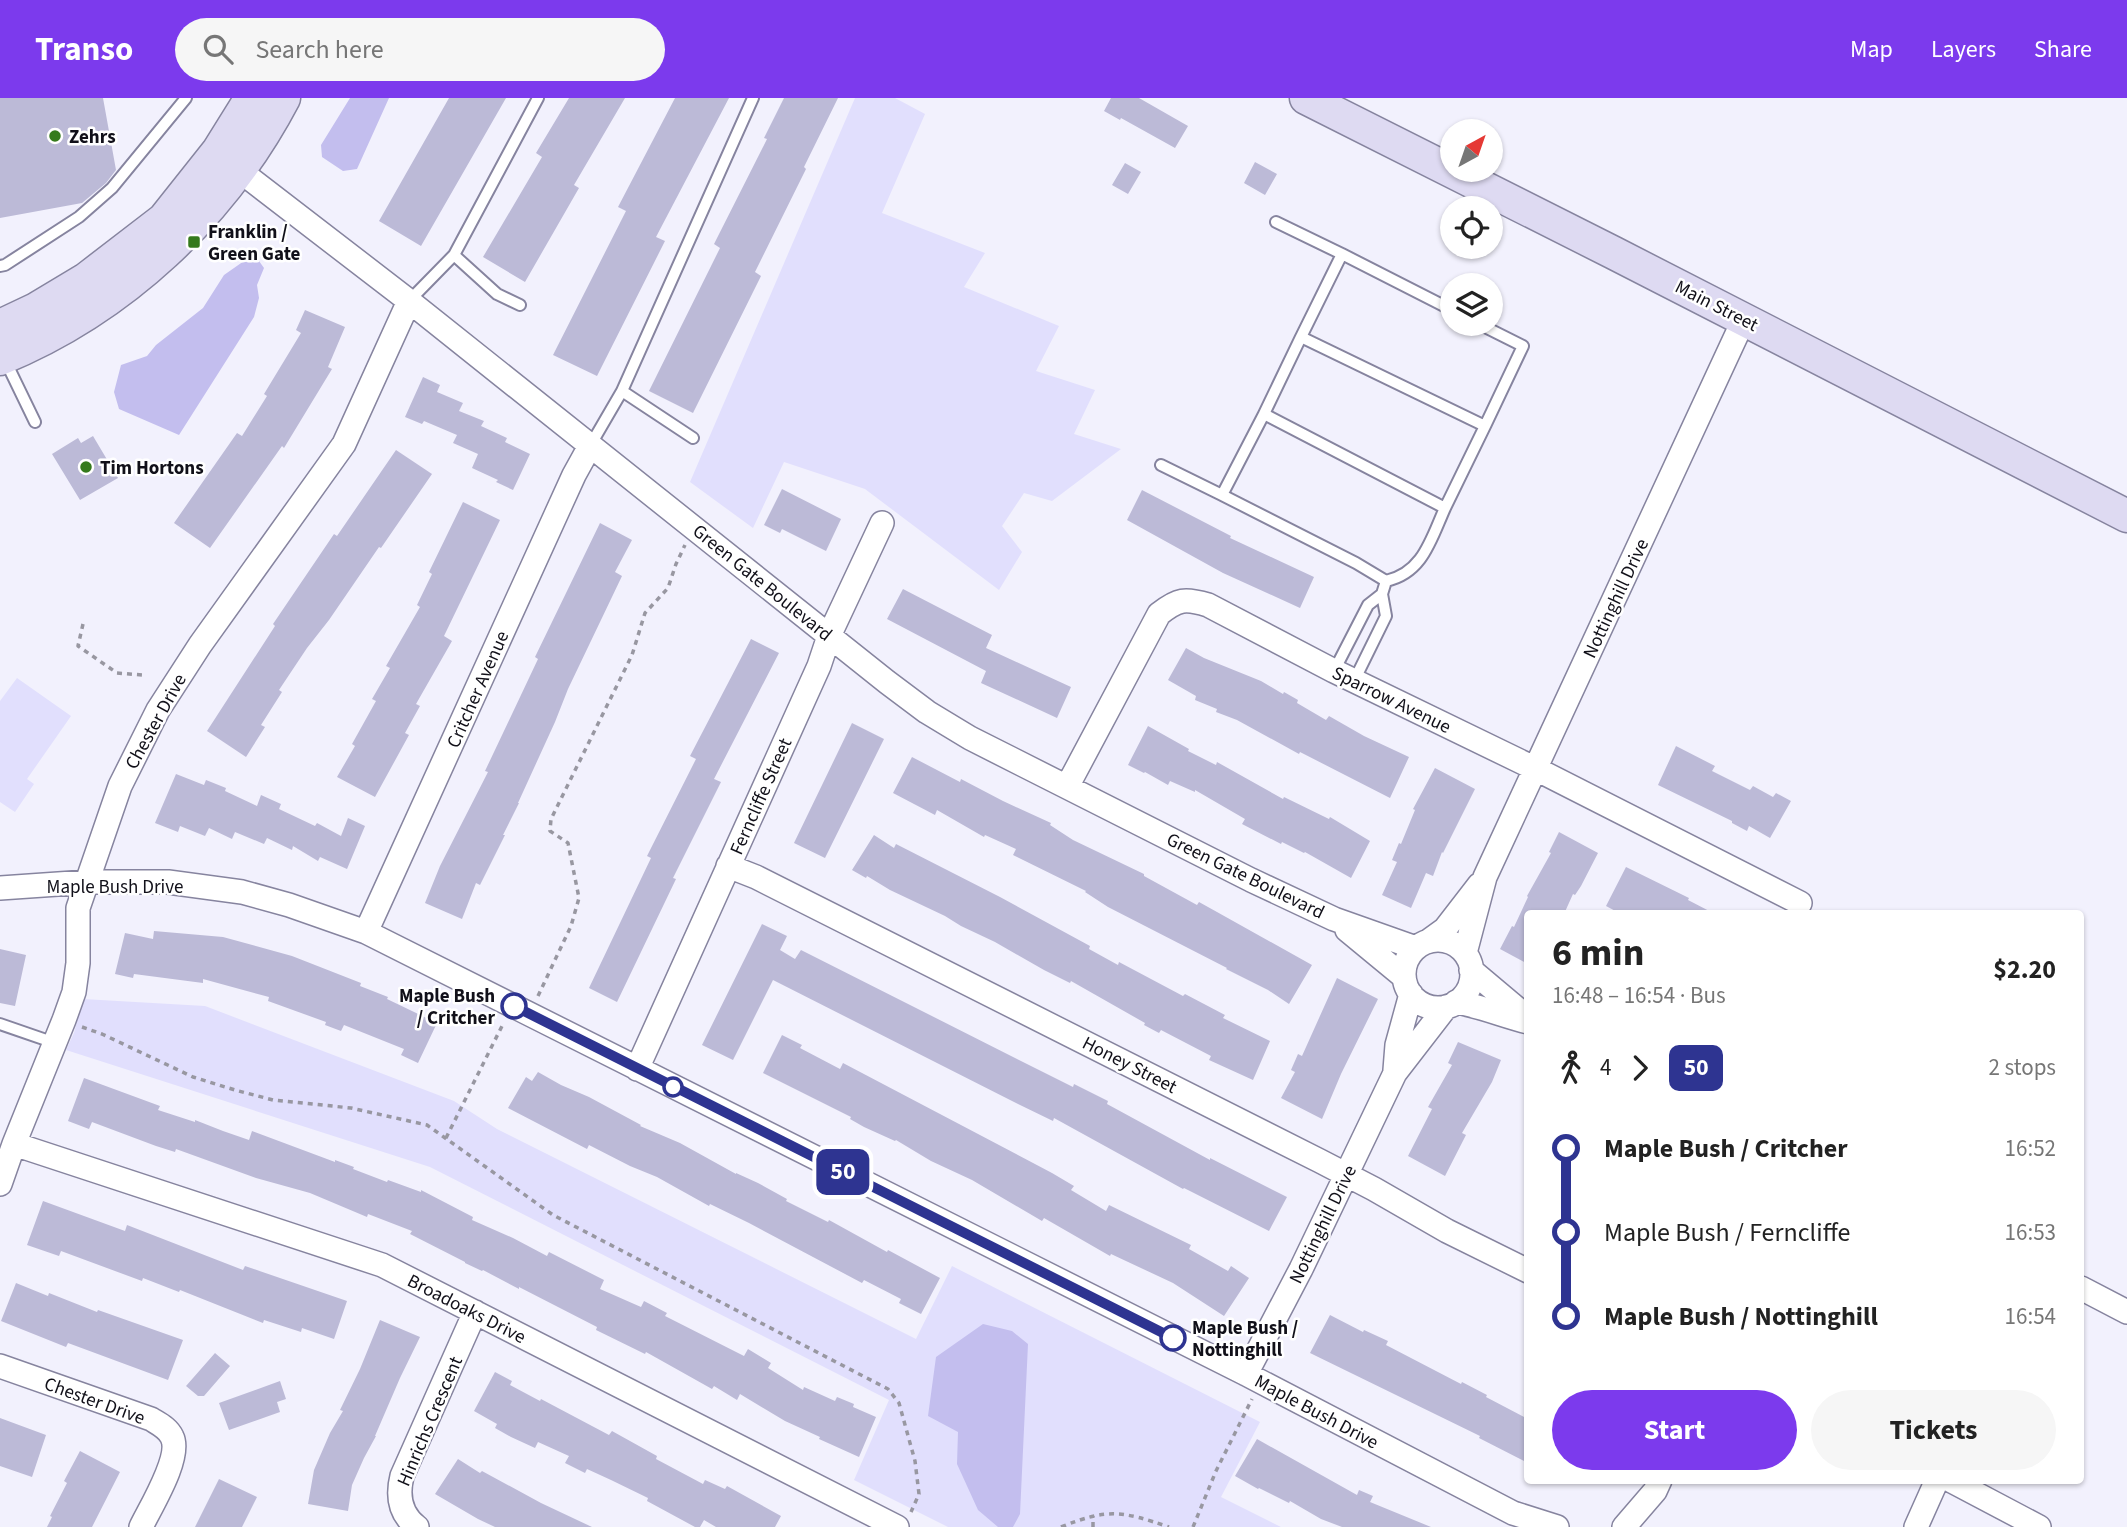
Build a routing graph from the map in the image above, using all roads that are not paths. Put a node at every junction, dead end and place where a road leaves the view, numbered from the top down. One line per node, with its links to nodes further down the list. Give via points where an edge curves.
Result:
1 (186, 98): 11 (lane, via 112,188 79,216)
2 (251, 98): 16 (main road, via 218,151 164,219 86,279)
3 (284, 98): 7 (main road)
4 (538, 98): 10 (lane)
5 (754, 98): 20 (lane)
6 (1306, 98): 15 (main road, Main Street)
7 (240, 171): 12 (street, Green Gate Boulevard); 19 (main road, via 173,248 143,273 76,320)
8 (1276, 222): 9 (lane)
9 (1342, 254): 13 (lane); 18 (lane)
10 (454, 255): 12 (lane); 14 (lane, via 497,294)
11 (0, 266)
12 (409, 301): 25 (street, Green Gate Boulevard); 39 (street, Chester Drive, via 344,444 158,710 120,786)
13 (1440, 304)
14 (520, 305)
15 (1744, 319): 29 (main road, Main Street); 35 (street, Nottinghill Drive)
16 (0, 326)
17 (1503, 336): 23 (lane, via 1523,346)
18 (1301, 337): 21 (lane); 23 (lane)
19 (2, 358): 22 (lane)
20 (622, 391): 24 (lane); 25 (lane)
21 (1264, 414): 27 (lane); 28 (lane)
22 (35, 422)
23 (1485, 426): 28 (lane)
24 (693, 438)
25 (590, 446): 33 (street, Green Gate Boulevard); 43 (street, Critcher Avenue)
26 (1161, 466): 27 (lane)
27 (1222, 495): 31 (lane)
28 (1446, 508): 31 (lane, via 1420,562)
29 (2127, 516)
30 (882, 523): 33 (street, Ferncliffe Street)
31 (1386, 581): 32 (lane)
32 (1382, 594): 34 (lane, via 1368,605); 34 (lane, via 1386,615)
33 (829, 636): 36 (street, Green Gate Boulevard, via 927,712); 37 (street, Ferncliffe Street)
34 (1344, 676): 35 (street, Sparrow Avenue); 36 (street, Sparrow Avenue, via 1208,605 1190,599 1172,603 1147,633)
35 (1535, 769): 38 (street, Nottinghill Drive); 41 (street, Sparrow Avenue)
36 (1068, 785): 42 (street, Green Gate Boulevard)
37 (729, 866): 52 (street, Ferncliffe Street); 55 (street, Honey Street)
38 (1485, 877): 44 (street, Nottinghill Drive, via 1445,929); 45 (street, Nottinghill Drive)
39 (87, 882): 40 (street, Maple Bush Drive); 43 (street, Maple Bush Drive, via 168,882 242,892); 51 (street, Chester Drive, via 78,908 74,992)
40 (0, 888)
41 (1800, 903)
42 (1334, 919): 44 (street, Green Gate Boulevard); 46 (street, Green Gate Boulevard)
43 (366, 932): 52 (street, Maple Bush Drive)
44 (1421, 945): 45 (street, via 1448,941); 46 (street, via 1406,961)
45 (1468, 961): 47 (street, via 1468,988); 48 (street)
46 (1407, 985): 47 (street, via 1426,1005); 53 (street, Nottinghill Drive)
47 (1451, 1004): 49 (street, via 1472,1004); 53 (street, Nottinghill Drive)
48 (1524, 1016)
49 (1524, 1019)
50 (0, 1024): 51 (lane)
51 (55, 1043): 54 (street, Chester Drive)
52 (637, 1069): 62 (street, Maple Bush Drive)
53 (1395, 1073): 55 (street, Nottinghill Drive)
54 (14, 1144): 56 (street, Chester Drive); 59 (street, Broadoaks Drive, via 382,1265)
55 (1346, 1174): 57 (street, Honey Street); 62 (street, Nottinghill Drive)
56 (0, 1184)
57 (1524, 1269)
58 (2084, 1290): 60 (street)
59 (475, 1312): 67 (street, Broadoaks Drive); 69 (street, Hinrichs Crescent, via 398,1491 401,1508)
60 (2127, 1312)
61 (0, 1366): 68 (street, Chester Drive, via 166,1428 174,1440 174,1452)
62 (1253, 1378): 66 (street, Maple Bush Drive)
63 (1935, 1484): 73 (street)
64 (1958, 1484): 74 (street)
65 (1657, 1486): 71 (street); 72 (street)
66 (1522, 1520): 70 (street, Maple Bush Drive)
67 (903, 1523)
68 (141, 1527)
69 (418, 1527)
70 (1557, 1527)
71 (1624, 1527)
72 (1647, 1527)
73 (1916, 1527)
74 (2039, 1527)

